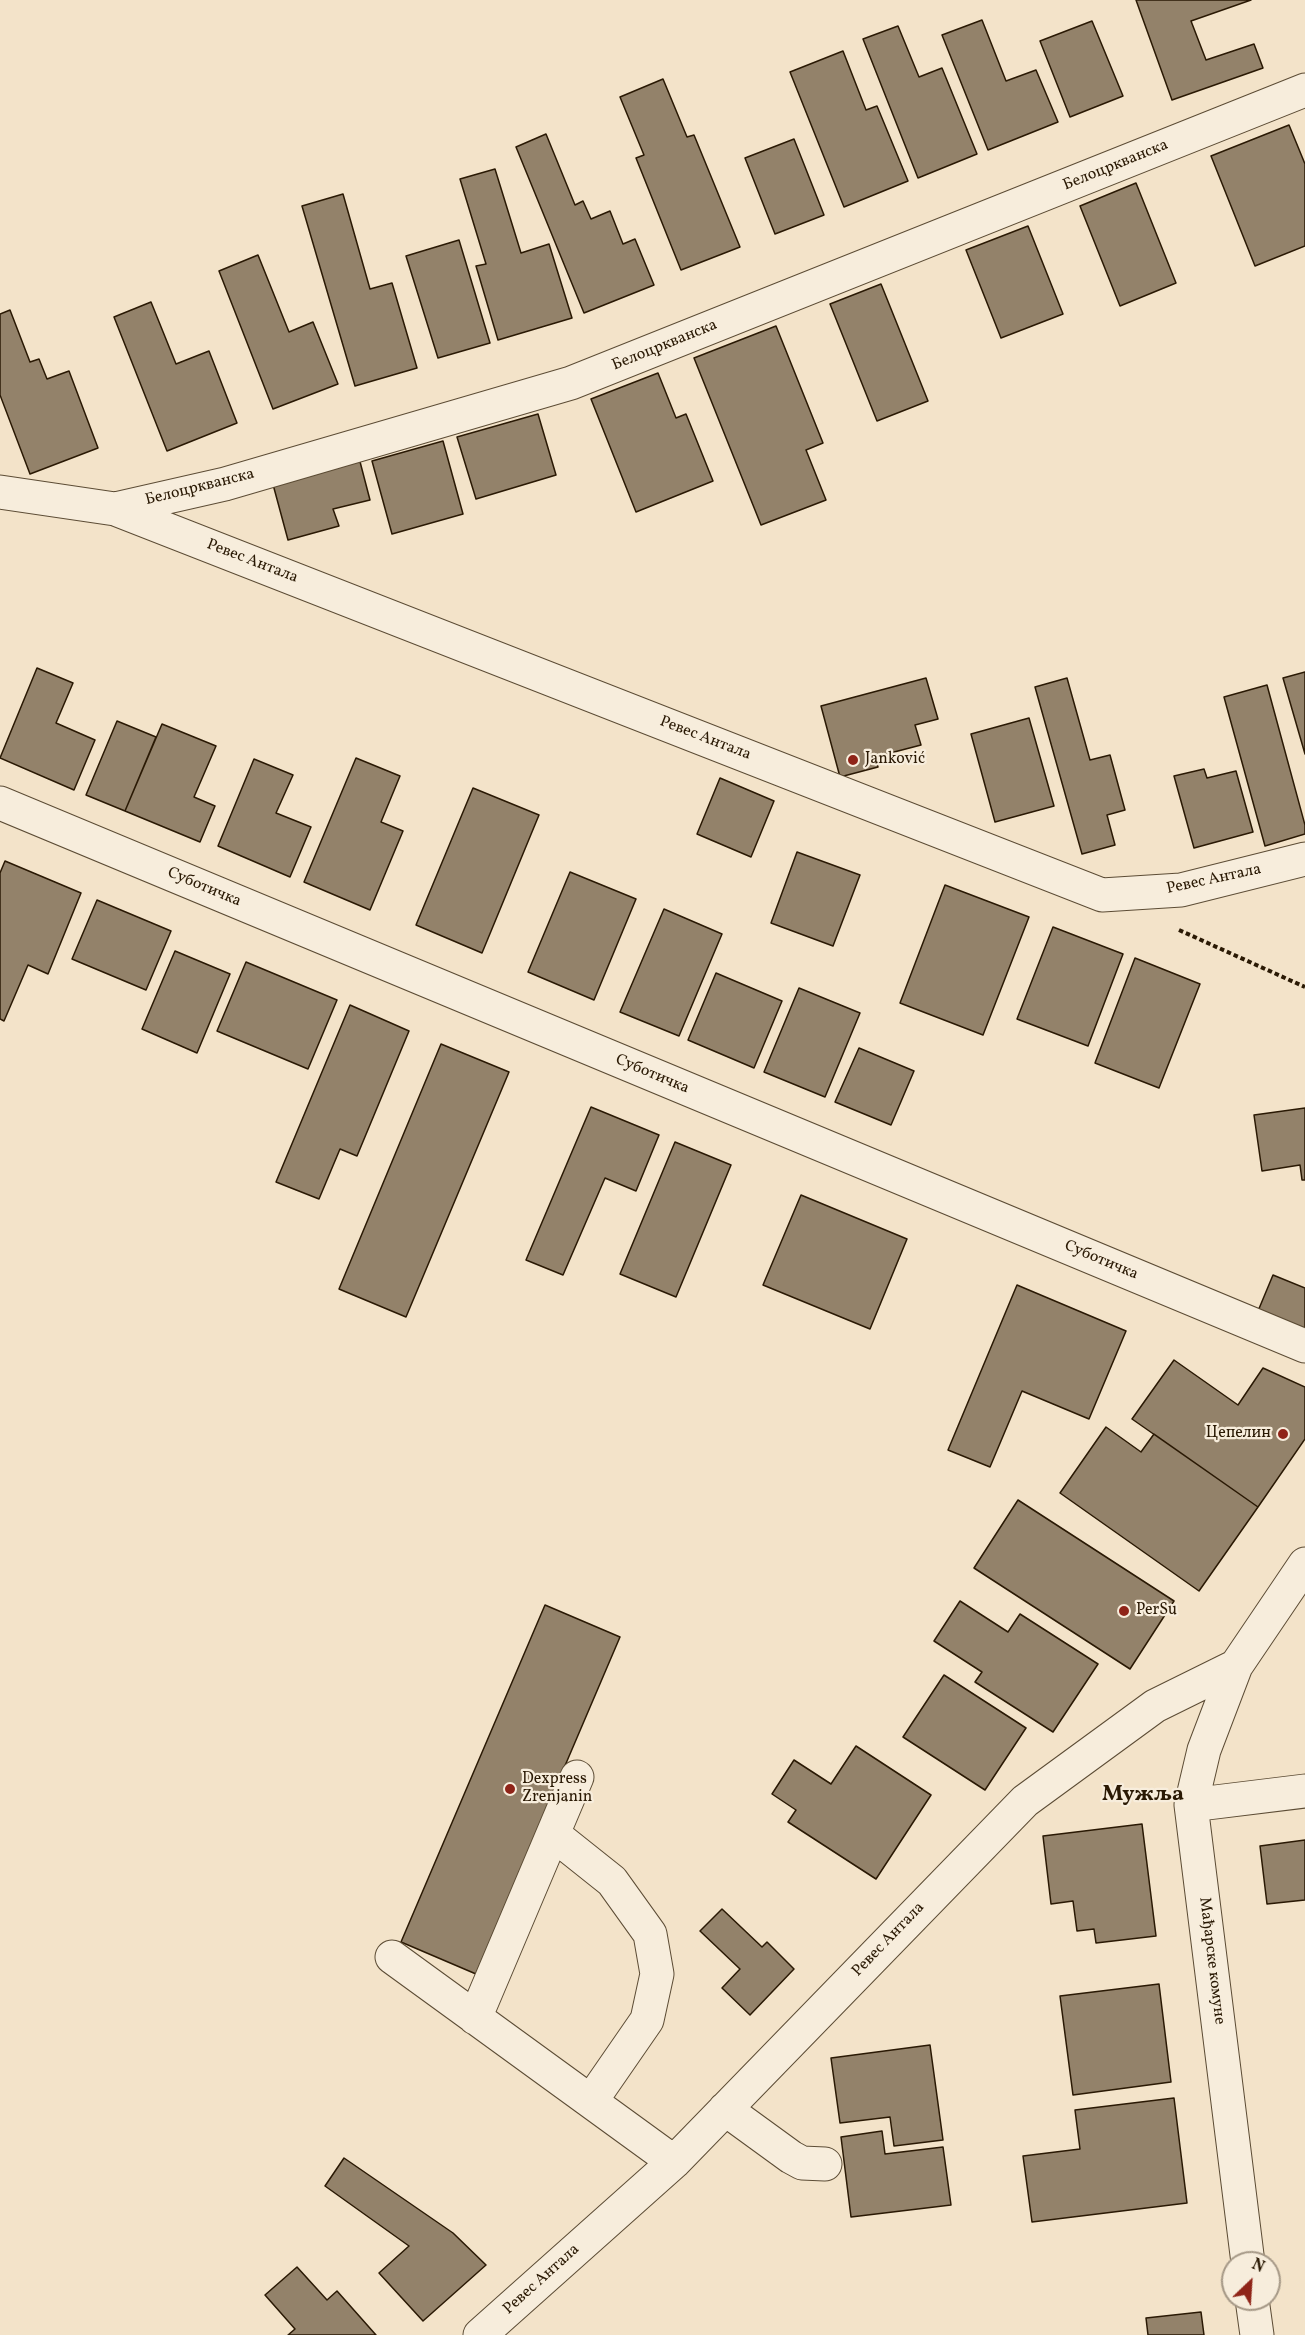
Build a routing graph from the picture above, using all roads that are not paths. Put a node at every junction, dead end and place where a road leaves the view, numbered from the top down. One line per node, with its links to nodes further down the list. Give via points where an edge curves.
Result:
1 (1305, 90): 3 (street, Белоцркванска, via 571,383 225,484)
2 (0, 492): 3 (street, Белоцркванска)
3 (115, 509): 5 (street, Ревес Антала, via 1102,895 1181,890)
4 (0, 803): 6 (street, Суботичка)
5 (1305, 859)
6 (1305, 1346)
7 (1305, 1564): 8 (street, Ревес Антала)
8 (1236, 1666): 11 (street, Мађарске комуне, via 1204,1750); 16 (street, Ревес Антала, via 1155,1706 1025,1801)
9 (577, 1777): 12 (street)
10 (1305, 1791): 11 (street)
11 (1191, 1805): 19 (street, Мађарске комуне)
12 (553, 1834): 14 (street); 15 (street, via 612,1881 650,1934 657,1974 647,2020)
13 (392, 1957): 14 (street)
14 (475, 2018): 15 (street)
15 (591, 2101): 17 (street)
16 (725, 2109): 17 (street, Ревес Антала); 18 (street, via 791,2157 802,2163)
17 (674, 2162): 21 (street, Ревес Антала)
18 (825, 2164)
19 (1247, 2251)
20 (1254, 2311): 22 (street)
21 (480, 2335)
22 (1257, 2335)

